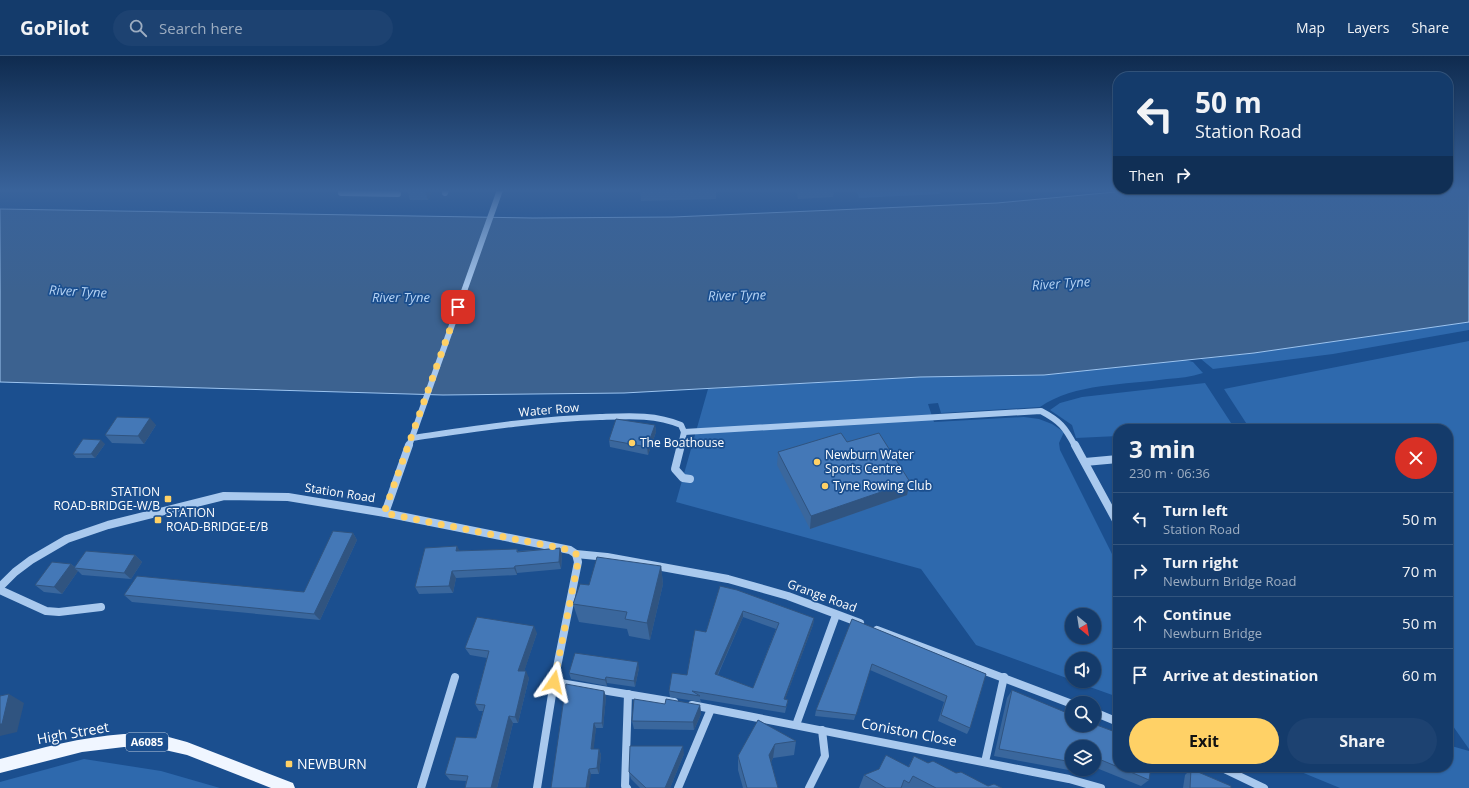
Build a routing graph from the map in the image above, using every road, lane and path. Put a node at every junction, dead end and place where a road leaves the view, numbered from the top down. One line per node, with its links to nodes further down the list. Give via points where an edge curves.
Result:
1 (488, 224): 3 (street)
2 (684, 432): 3 (street, Water Row, via 681,425 673,421 644,416 594,417 529,422); 5 (street, via 954,414 1041,411 1065,427); 6 (street, via 675,469 683,478)
3 (412, 438): 7 (street)
4 (1113, 459): 5 (street)
5 (1085, 462): 8 (street)
6 (690, 480)
7 (384, 513): 9 (street, Station Road, via 570,550); 10 (street, Station Road, via 288,497 224,496 108,525 67,539 31,560 15,572)
8 (1113, 515)
9 (576, 554): 12 (street, Grange Road, via 607,557 728,579 788,596); 15 (street, via 578,562)
10 (0, 589): 11 (street, via 46,611)
11 (101, 607)
12 (836, 615): 14 (street, Grange Road); 21 (street)
13 (455, 677): 28 (street)
14 (1004, 677): 17 (street, Grange Road); 23 (street)
15 (554, 682): 16 (street, Coniston Close); 29 (street)
16 (628, 694): 18 (street, Coniston Close); 30 (street, via 625,786)
17 (1065, 701)
18 (711, 709): 21 (street, Coniston Close); 31 (street)
19 (1101, 715): 20 (street)
20 (1113, 720)
21 (796, 725): 22 (street, Coniston Close)
22 (822, 730): 23 (street, Coniston Close); 32 (street, via 825,756)
23 (985, 762): 33 (street, Coniston Close)
24 (0, 766): 27 (main road, High Street / A6085, via 51,751 94,744 122,741 165,743 193,750)
25 (1230, 772): 26 (street)
26 (1261, 787)
27 (288, 788)
28 (421, 788)
29 (537, 788)
30 (627, 788)
31 (678, 788)
32 (809, 788)
33 (1101, 788)

